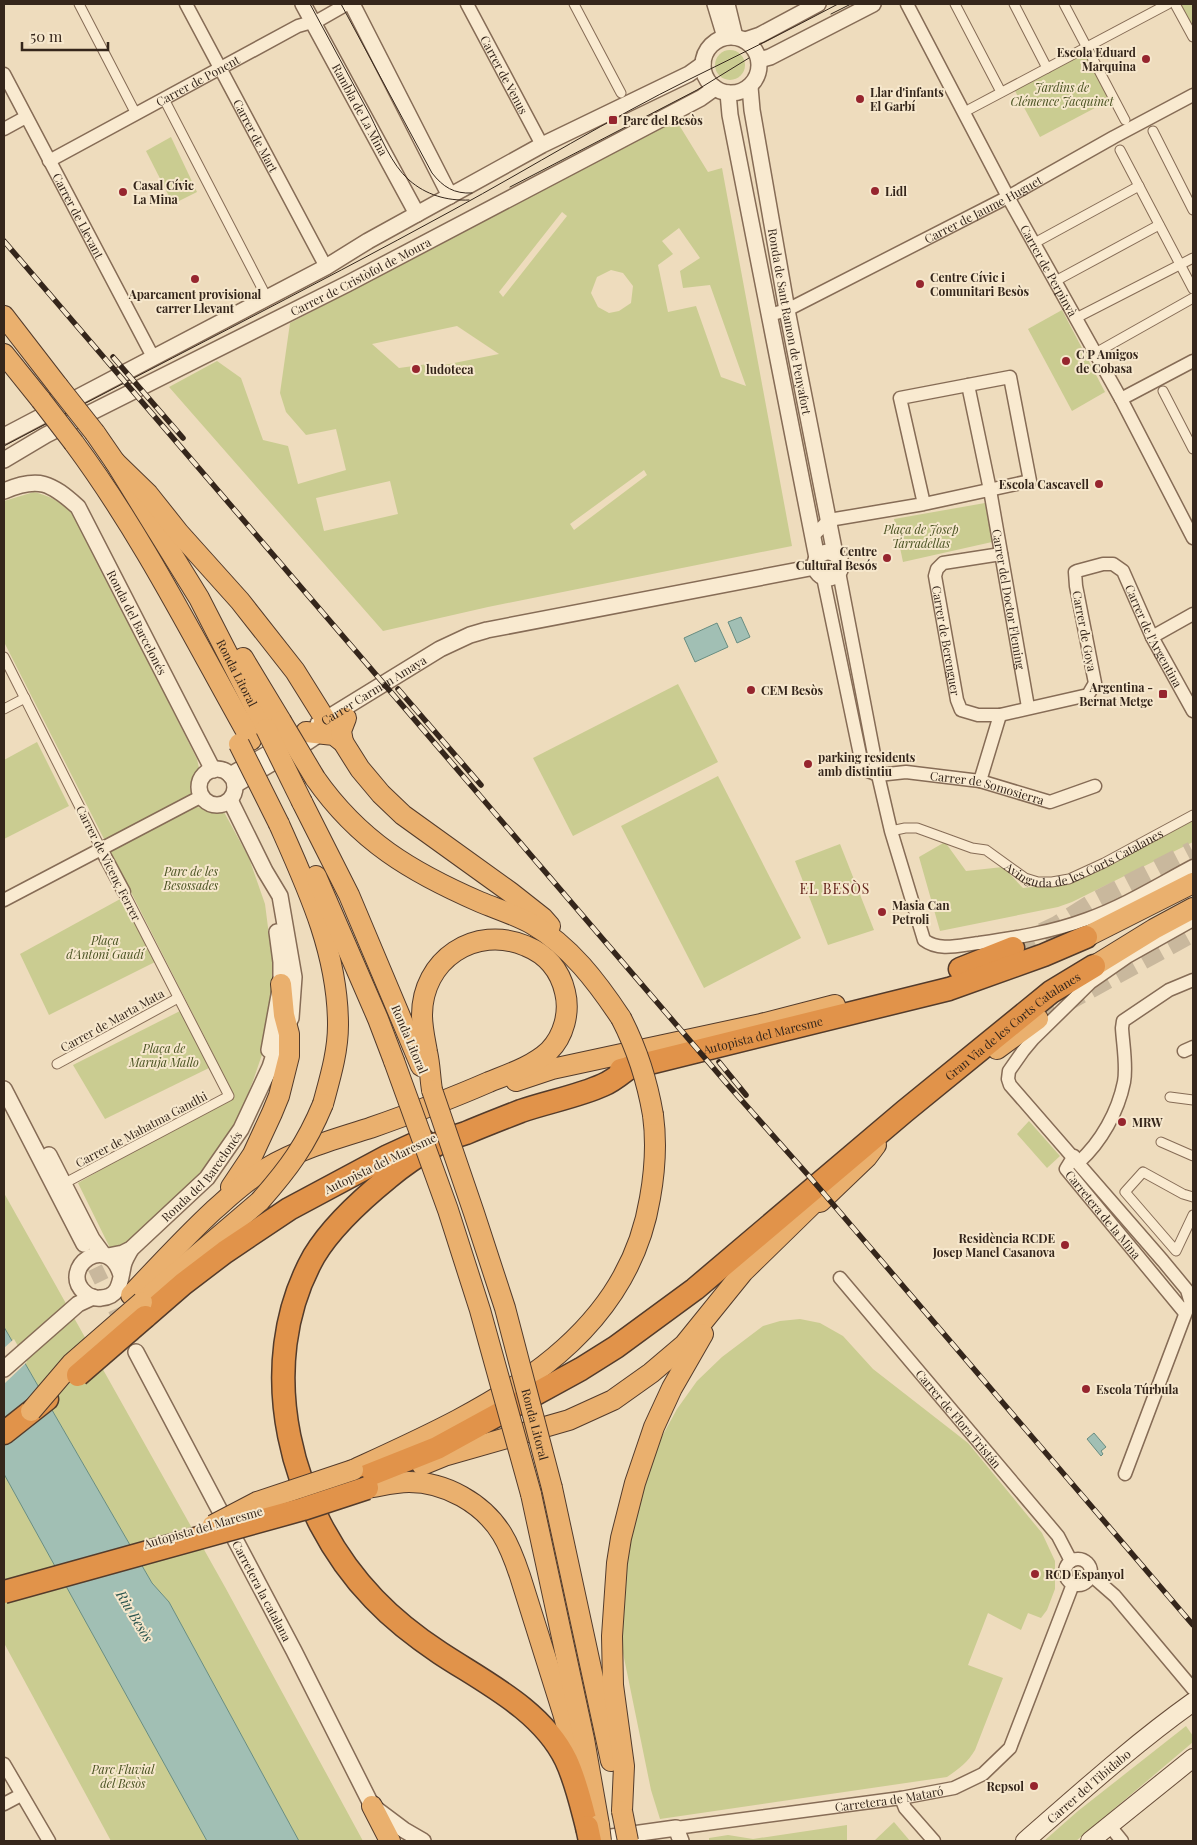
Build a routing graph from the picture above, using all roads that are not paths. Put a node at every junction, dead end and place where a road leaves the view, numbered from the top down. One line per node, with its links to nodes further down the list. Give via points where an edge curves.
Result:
1 (79, 4): 35 (street)
2 (186, 4): 26 (street, Carrer de Mart)
3 (303, 4): 19 (street, Rambla de La Mina)
4 (347, 4): 19 (street, Carrer de Ponent)
5 (352, 4): 44 (street)
6 (467, 4): 40 (street, Carrer de Venus)
7 (574, 4): 31 (street)
8 (715, 4): 21 (street)
9 (727, 4): 21 (street)
10 (818, 4): 21 (street, via 760,35)
11 (873, 4): 23 (street)
12 (907, 4): 45 (street, Carrer de Perpinyà)
13 (955, 4): 30 (street)
14 (1014, 4): 25 (street)
15 (1075, 4): 18 (street)
16 (1168, 4): 22 (street)
17 (1175, 4): 20 (street)
18 (1065, 6): 22 (street)
19 (313, 22): 26 (street, Carrer de Ponent, via 298,26); 47 (street, Rambla de La Mina)
20 (1193, 37)
21 (735, 38): 23 (street, via 751,44); 24 (street, via 716,42)
22 (1086, 47): 25 (street); 37 (street)
23 (759, 60): 28 (street, via 757,78)
24 (703, 64): 29 (street, via 709,83); 40 (street, Carrer de Cristòfol de Moura, via 689,74)
25 (1047, 68): 30 (street)
26 (220, 69): 33 (street, Carrer de Ponent); 52 (street, Carrer de Mart)
27 (4, 74): 36 (street, Carrer de Llevant)
28 (750, 87): 29 (street, via 738,92); 57 (street, Ronda de Sant Ramon de Penyafort)
29 (721, 91): 60 (street, Ronda de Sant Ramon de Penyafort, via 730,115); 70 (street, Carrer de Cristòfol de Moura, via 701,98)
30 (1001, 92): 34 (street)
31 (621, 94)
32 (1193, 95): 45 (street, Carrer de Jaume Huguet)
33 (164, 99): 35 (street, Carrer de Ponent); 55 (street)
34 (970, 109)
35 (136, 114): 42 (street, Carrer de Ponent)
36 (26, 117): 38 (street); 42 (street, Carrer de Llevant)
37 (1125, 120)
38 (4, 129)
39 (1153, 131): 46 (street)
40 (542, 145): 44 (street, Carrer de Cristòfol de Moura)
41 (1120, 150): 43 (street)
42 (49, 161): 63 (street, Carrer de Llevant)
43 (1139, 186): 48 (street); 49 (street)
44 (450, 196): 47 (street, Carrer de Cristòfol de Moura)
45 (1008, 197): 57 (street, Carrer de Jaume Huguet); 67 (street, Carrer de Perpinyà)
46 (1193, 210)
47 (417, 214): 52 (street, Carrer de Cristòfol de Moura)
48 (1159, 224): 51 (street); 53 (street)
49 (1040, 240)
50 (1193, 258): 51 (street)
51 (1180, 265): 54 (street); 59 (street)
52 (326, 267): 63 (street, Carrer de Cristòfol de Moura)
53 (1061, 278)
54 (1193, 289)
55 (264, 292)
56 (1193, 298): 61 (street)
57 (787, 310): 60 (street, Carrer de Jaume Huguet); 75 (street, Ronda de Sant Ramon de Penyafort)
58 (4, 316): 71 (highway, Ronda Litoral, bridge)
59 (1080, 316)
60 (770, 319): 76 (street, Ronda de Sant Ramon de Penyafort)
61 (1099, 351)
62 (4, 354): 94 (highway, Ronda Litoral, bridge, via 74,443 137,535 200,650)
63 (153, 356): 68 (street, Carrer de Cristòfol de Moura)
64 (1193, 361): 67 (street)
65 (968, 385): 72 (street, Carrer del Doctor Fleming); 72 (street, via 1010,377 1030,481); 74 (street, via 900,398)
66 (1163, 391): 69 (street)
67 (1121, 399): 77 (street, Carrer de Perpinyà)
68 (4, 436)
69 (1193, 449)
70 (4, 460)
71 (115, 462): 93 (highway, via 148,494 246,608 295,671); 94 (highway, Ronda Litoral, via 199,598)
72 (990, 490): 74 (street); 79 (street, Carrer del Doctor Fleming)
73 (4, 491): 96 (street, Ronda del Barcelonés, via 21,483 38,483 62,493 78,507)
74 (924, 504): 75 (street)
75 (828, 520): 76 (street); 78 (street, Ronda de Sant Ramon de Penyafort)
76 (813, 536): 81 (street, Ronda de Sant Ramon de Penyafort)
77 (1193, 538)
78 (835, 554): 81 (street, via 827,552); 82 (street, via 840,561)
79 (1001, 554): 88 (street, Carrer del Doctor Fleming); 91 (street, Carrer de Berenguer, via 943,563 935,576 961,710 978,715)
80 (1113, 564): 85 (street, Carrer de l'Argentina, via 1123,572); 88 (street, Carrer de Goya, via 1075,572 1095,683 1088,695)
81 (818, 567): 82 (street, via 830,578); 84 (street, Carrer Carmen Amaya); 97 (street, Ronda de Sant Ramon de Penyafort, via 863,769)
82 (839, 572): 97 (street)
83 (1193, 614): 85 (street)
84 (522, 622): 92 (street, Carrer Carmen Amaya, via 446,656); 93 (street, Carrer Carmen Amaya, via 455,642)
85 (1152, 637): 90 (street, Carrer de l'Argentina)
86 (4, 656): 87 (street, Carrer de Vicenç Ferrer)
87 (25, 698): 89 (street); 106 (street, Carrer de Vicenç Ferrer)
88 (1028, 707): 91 (street)
89 (4, 709)
90 (1193, 711)
91 (1000, 715): 99 (street)
92 (346, 718): 93 (street, Carrer Carmen Amaya); 95 (highway, via 341,731)
93 (317, 728): 95 (highway); 98 (street, Carrer Carmen Amaya, via 306,744)
94 (259, 733): 103 (highway, Ronda Litoral); 115 (highway, bridge, via 315,778 329,798 372,842 408,866 533,925)
95 (343, 742): 115 (highway, via 360,769 403,815 543,918)
96 (213, 770): 98 (street, via 221,770); 101 (street, via 201,779)
97 (878, 775): 99 (street, Carrer de Somosierra, via 906,772); 105 (street)
98 (233, 780): 102 (street, via 234,794)
99 (980, 780): 100 (street, Carrer de Somosierra, via 1050,802)
100 (1095, 786)
101 (202, 796): 102 (street, via 210,804); 106 (street)
102 (230, 800): 108 (street, Ronda del Barcelonés)
103 (289, 812): 124 (highway, Ronda Litoral, via 349,895); 158 (highway, bridge, via 332,967 338,1025 335,1059 323,1104 303,1146 260,1202); 181 (highway, Ronda Litoral, bridge, via 394,1061 477,1301 531,1494 580,1719)
104 (1193, 815): 105 (street, Avinguda de les Corts Catalanes, via 1104,863 1069,879 1052,882 1025,878 986,850 917,828)
105 (891, 831): 107 (street, via 924,940 931,946 945,948 1002,940 1088,919)
106 (101, 849): 110 (street, Carrer de Vicenç Ferrer); 111 (street)
107 (1193, 866)
108 (266, 871): 119 (street, Ronda del Barcelonés, via 275,915); 123 (street, Ronda del Barcelonés, via 280,896 294,977 292,1018)
109 (1193, 883): 114 (highway)
110 (124, 892): 120 (street, Carrer de Vicenç Ferrer)
111 (4, 900)
112 (1193, 908): 117 (highway, Gran Via de les Corts Catalanes)
113 (1193, 920): 140 (street, Carretera de la Mina, via 1127,957 1092,982 1032,1039 1009,1071 1010,1084)
114 (1086, 937): 121 (highway, via 978,979 916,998)
115 (565, 948): 165 (highway, bridge, via 600,987 620,1018 639,1058 648,1087 656,1161 647,1219 626,1273 613,1294 565,1349 511,1389)
116 (1013, 948): 121 (highway)
117 (1094, 966): 133 (highway, Gran Via de les Corts Catalanes, via 1051,992)
118 (1193, 980): 140 (street, via 1169,990 1123,1021 1124,1081 1118,1104 1102,1136 1088,1154)
119 (281, 984): 123 (highway); 129 (street, Ronda del Barcelonés)
120 (178, 998): 125 (street, Carrer de Marta Mata); 130 (street, Carrer de Vicenç Ferrer)
121 (843, 1009): 127 (highway, Autopista del Maresme, via 784,1030); 134 (highway, via 552,1069 387,1127)
122 (1038, 1019): 135 (highway, via 974,1065)
123 (287, 1026): 126 (highway, via 289,1056)
124 (421, 1053): 134 (highway, via 422,1013 428,984 445,960 462,947 497,938 516,941 544,956 560,975 567,999 564,1024 557,1040 542,1056 457,1096); 179 (highway, Ronda Litoral, bridge, via 505,1308 552,1488)
125 (57, 1064)
126 (279, 1064): 129 (street, Ronda del Barcelonés); 144 (highway, via 279,1096 253,1154)
127 (630, 1067): 158 (highway, Autopista del Maresme, via 535,1097 388,1156 289,1209 183,1284); 181 (highway, via 604,1085 521,1111 437,1144 367,1195 314,1256 294,1308 282,1366 285,1412 298,1466 322,1526 345,1566 403,1627 533,1717 565,1758)
128 (4, 1089): 136 (street)
129 (259, 1094): 147 (street, Ronda del Barcelonés, via 241,1129 207,1178)
130 (229, 1096): 142 (street, Carrer de Mahatma Gandhi)
131 (1170, 1097): 132 (street)
132 (1193, 1100)
133 (905, 1111): 135 (highway); 141 (highway, Gran Via de les Corts Catalanes)
134 (370, 1128): 144 (highway, via 298,1152 267,1168)
135 (894, 1131): 138 (highway)
136 (29, 1138): 142 (street, via 48,1153); 146 (street); 149 (street, via 31,1165)
137 (1161, 1142): 139 (street)
138 (876, 1145): 165 (highway, via 743,1272 684,1345 614,1400 569,1420); 179 (highway, via 750,1274 721,1310 672,1388 658,1419 635,1483 617,1564 612,1636 613,1685 624,1766)
139 (1193, 1156)
140 (1077, 1159): 152 (street); 155 (street, Carretera de la Mina, via 1066,1169)
141 (845, 1162): 165 (highway, Autopista del Maresme, via 695,1289 616,1347 437,1448)
142 (65, 1184): 148 (street, via 92,1239)
143 (1193, 1197): 145 (street, via 1143,1172 1125,1192 1176,1251)
144 (219, 1206): 158 (highway, via 187,1235)
145 (1193, 1215)
146 (84, 1244)
147 (131, 1249): 148 (street, Ronda del Barcelonés); 150 (street, Ronda del Barcelonés)
148 (106, 1255): 149 (street, via 89,1256); 150 (street, via 119,1265)
149 (82, 1262): 153 (street, via 77,1276)
150 (122, 1275): 154 (street, via 119,1287 111,1295)
151 (840, 1278): 166 (street, Carrer de Flora Tristán, via 1058,1536)
152 (1179, 1280): 155 (street); 156 (street)
153 (81, 1288): 154 (street); 157 (street)
154 (93, 1298): 157 (street)
155 (1172, 1298): 159 (street, Carretera de la Mina)
156 (1192, 1299): 159 (street)
157 (78, 1304): 161 (street)
158 (139, 1305): 162 (highway, bridge, via 72,1363); 162 (highway, Autopista del Maresme, bridge, via 78,1375)
159 (1185, 1313): 164 (street)
160 (136, 1352): 178 (street, Carretera la catalana, via 294,1650)
161 (4, 1369)
162 (31, 1411): 163 (highway, Autopista del Maresme)
163 (4, 1433)
164 (1125, 1474)
165 (359, 1479): 168 (highway, Autopista del Maresme, bridge, via 213,1525); 170 (highway, bridge, via 303,1509); 181 (highway, via 428,1484 448,1490 475,1505 501,1533 512,1554 563,1713 582,1781)
166 (1071, 1561): 167 (street, via 1087,1562); 169 (street, via 1065,1572)
167 (1091, 1575): 169 (street, via 1085,1583); 171 (street, via 1115,1596)
168 (4, 1582)
169 (1073, 1584): 176 (street, Carretera de Mataró, via 1010,1748 983,1774 954,1788)
170 (4, 1592)
171 (1193, 1689)
172 (1193, 1702): 188 (main road, Carrer del Tibidabo, via 1152,1732)
173 (1193, 1758): 180 (main road)
174 (4, 1764): 175 (street)
175 (21, 1795): 177 (street); 183 (street)
176 (901, 1798): 182 (street, Carretera de Mataró); 187 (street, via 905,1808)
177 (4, 1804)
178 (372, 1806): 184 (highway); 185 (street)
179 (622, 1811): 186 (highway, Ronda Litoral, bridge)
180 (1109, 1826): 189 (main road); 190 (street)
181 (592, 1834): 182 (street, Carretera de Mataró)
182 (678, 1834)
183 (49, 1841)
184 (390, 1841)
185 (423, 1841)
186 (628, 1841)
187 (934, 1841)
188 (1025, 1841)
189 (1090, 1841)
190 (1122, 1841)

